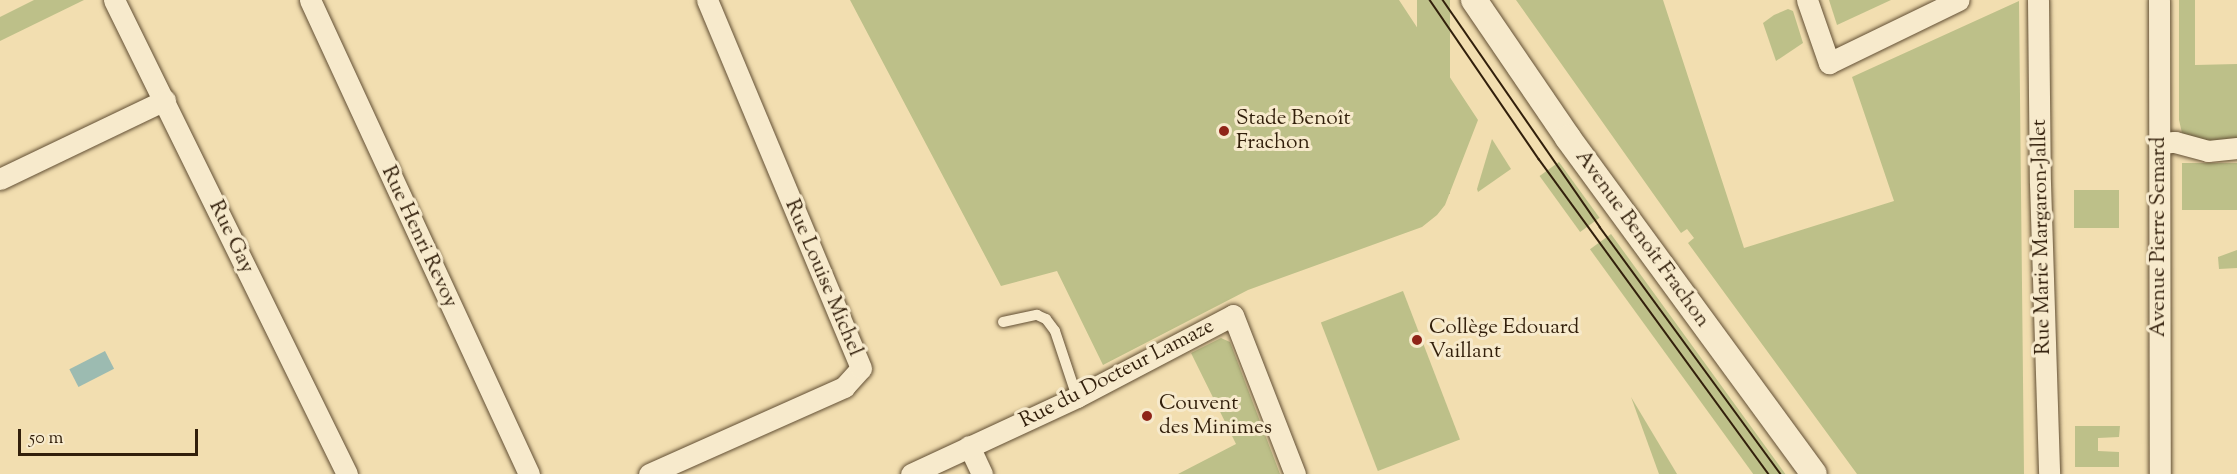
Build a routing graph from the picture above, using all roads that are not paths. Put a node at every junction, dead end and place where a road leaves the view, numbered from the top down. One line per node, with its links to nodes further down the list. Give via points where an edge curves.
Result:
1 (114, 0): 9 (street, Rue Gay)
2 (310, 0): 17 (street, Rue Henri Revoy)
3 (707, 0): 18 (street, Rue Louise Michel, via 861,368 844,387)
4 (1474, 0): 22 (street, Avenue Benoît Frachon, via 1568,138)
5 (1807, 0): 6 (street, via 1829,63)
6 (1959, 0)
7 (2038, 0): 23 (street, Rue Marie Margaron-Jallet)
8 (2159, 0): 10 (street, Avenue Pierre Semard)
9 (165, 100): 12 (street); 16 (street, Rue Gay)
10 (2159, 143): 11 (street, via 2175,142 2208,151); 24 (street, Avenue Pierre Semard)
11 (2237, 148)
12 (0, 179)
13 (1003, 322): 14 (lane, via 1037,315 1046,319 1055,331)
14 (1077, 397): 15 (street, Rue du Docteur Lamaze); 21 (street, Rue du Docteur Lamaze, via 1233,315)
15 (969, 446): 19 (street, Rue du Docteur Lamaze); 20 (street)
16 (347, 474)
17 (529, 474)
18 (649, 474)
19 (911, 474)
20 (982, 474)
21 (1295, 474)
22 (1814, 474)
23 (2049, 474)
24 (2160, 474)

